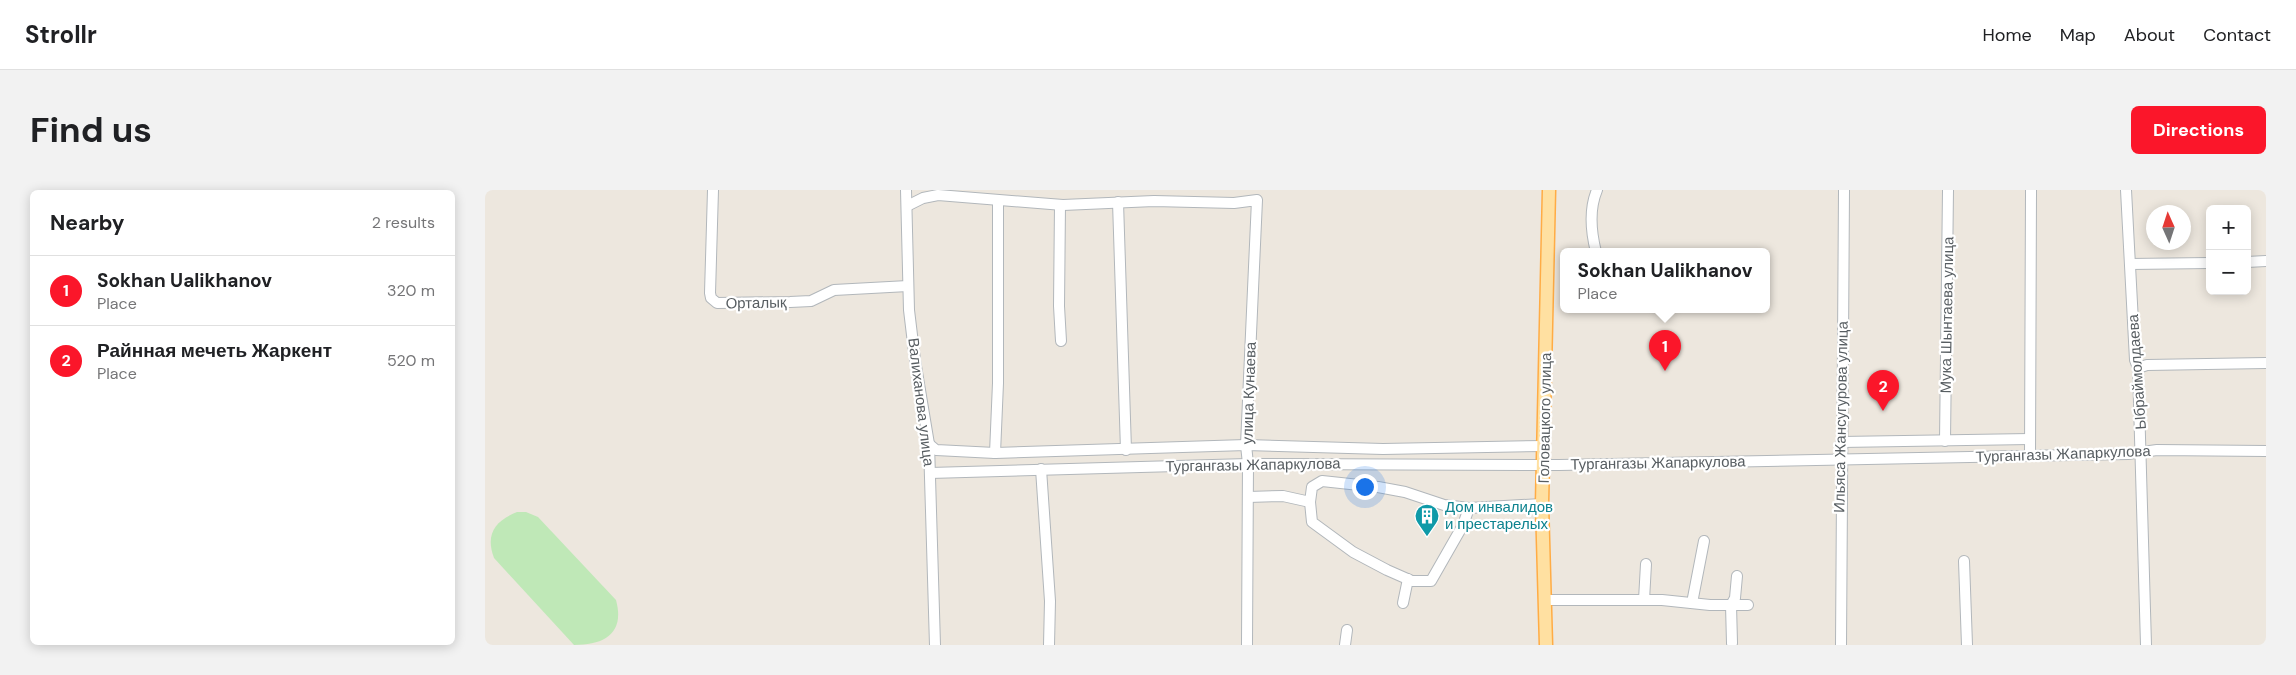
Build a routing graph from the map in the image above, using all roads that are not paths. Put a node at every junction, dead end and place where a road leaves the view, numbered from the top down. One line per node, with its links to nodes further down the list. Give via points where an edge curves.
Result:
1 (713, 190): 18 (street, Орталық, via 711,298 717,303 790,302 811,300 834,290)
2 (906, 190): 12 (street, Валиханова улица)
3 (1549, 190): 27 (main road, Головацкого улица)
4 (1597, 190): 13 (street, via 1592,198)
5 (1844, 190): 24 (street, Ильяса Жансугурова улица)
6 (1948, 190): 23 (street, Мука Шынтаева улица)
7 (2031, 190): 22 (street)
8 (2126, 190): 17 (street, Ыбраймолдаева)
9 (998, 201): 11 (street); 12 (street, via 938,195); 31 (street)
10 (1118, 202): 11 (street); 26 (street, улица Кунаева, via 1234,203 1257,200); 28 (street)
11 (1061, 205): 19 (street)
12 (907, 206): 18 (street, Валиханова улица)
13 (1595, 248)
14 (2251, 262): 15 (street)
15 (2266, 262)
16 (2206, 263): 17 (street)
17 (2130, 264): 21 (street, Ыбраймолдаева)
18 (908, 286): 25 (street, Валиханова улица, via 915,360)
19 (1061, 341)
20 (2266, 363): 21 (street, via 2147,365)
21 (2137, 368): 30 (street, Ыбраймолдаева)
22 (2030, 439): 23 (street); 32 (street)
23 (1945, 441): 24 (street)
24 (1841, 442): 33 (street, Ильяса Жансугурова улица)
25 (929, 444): 31 (street, Тургангазы Жапаркулова, via 936,450); 37 (street, Валиханова улица)
26 (1246, 446): 27 (street, Тургангазы Жапаркулова, via 1383,449); 28 (street, Тургангазы Жапаркулова); 34 (street, улица Кунаева)
27 (1545, 446): 35 (main road, Головацкого улица)
28 (1126, 450): 31 (street, Тургангазы Жапаркулова)
29 (2266, 451): 30 (street, Тургангазы Жапаркулова)
30 (2141, 452): 32 (street, Тургангазы Жапаркулова); 62 (street, Ыбраймолдаева)
31 (995, 453)
32 (2030, 456): 33 (street, Тургангазы Жапаркулова)
33 (1841, 458): 35 (street, Тургангазы Жапаркулова); 60 (street, Ильяса Жансугурова улица)
34 (1248, 464): 35 (street, Тургангазы Жапаркулова); 36 (street, Тургангазы Жапаркулова); 38 (street, улица Кунаева)
35 (1545, 464): 40 (main road, Головацкого улица)
36 (1041, 469): 37 (street, Тургангазы Жапаркулова); 56 (street, via 1050,602)
37 (930, 473): 55 (street, Валиханова улица)
38 (1248, 497): 39 (street, via 1283,496); 57 (street, улица Кунаева)
39 (1310, 502): 41 (street, via 1312,486 1322,481 1337,481 1405,492 1444,505); 46 (street, via 1312,522 1353,552)
40 (1542, 504): 41 (street); 47 (main road, Головацкого улица)
41 (1469, 508): 46 (street, via 1463,525 1431,581)
42 (1704, 541): 50 (street)
43 (1964, 561): 61 (street)
44 (1646, 564): 48 (street)
45 (1737, 576): 51 (street)
46 (1408, 579): 49 (street)
47 (1545, 600): 48 (street); 59 (main road, Головацкого улица)
48 (1644, 600): 50 (street)
49 (1403, 603)
50 (1692, 603): 51 (street)
51 (1731, 605): 52 (street); 54 (street)
52 (1748, 605)
53 (1347, 630): 58 (street)
54 (1732, 643)
55 (935, 645)
56 (1049, 645)
57 (1247, 645)
58 (1345, 645)
59 (1546, 645)
60 (1841, 645)
61 (1967, 645)
62 (2146, 645)

